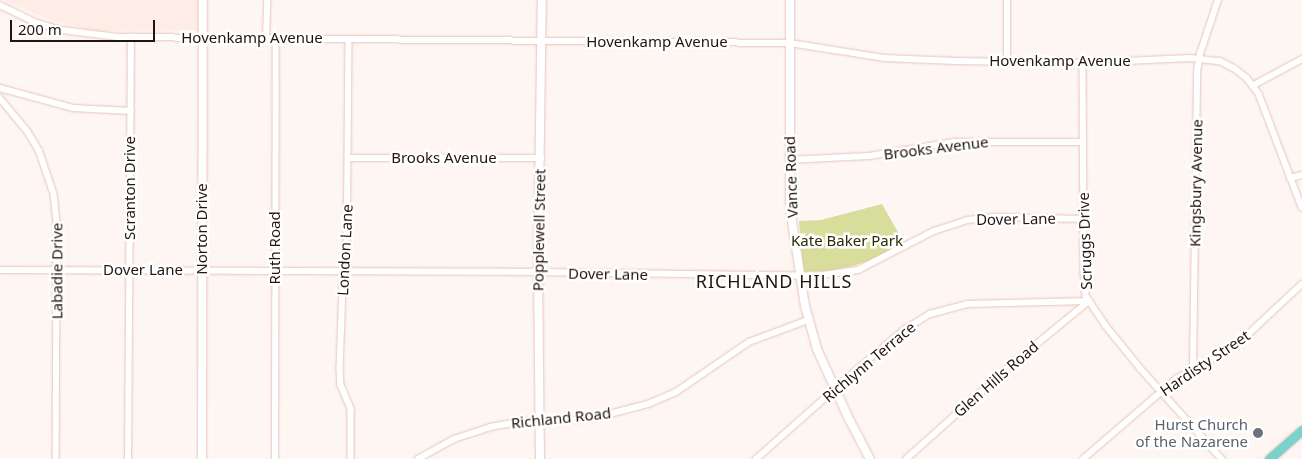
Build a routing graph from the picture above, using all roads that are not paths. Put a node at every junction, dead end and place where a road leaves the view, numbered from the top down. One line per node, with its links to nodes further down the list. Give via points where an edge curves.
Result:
1 (203, 0): 9 (street, Norton Drive)
2 (267, 0): 10 (street)
3 (542, 0): 13 (street, Popplewell Street)
4 (790, 0): 14 (street, Vance Road)
5 (1008, 0): 17 (street)
6 (1218, 0): 15 (street, Kingsbury Avenue)
7 (0, 6): 8 (street, Hovenkamp Avenue, via 62,30)
8 (131, 37): 9 (street, Hovenkamp Avenue); 22 (street, Scranton Drive)
9 (203, 38): 10 (street, Hovenkamp Avenue); 34 (street, Norton Drive)
10 (266, 38): 11 (street, Hovenkamp Avenue)
11 (276, 38): 12 (street, Hovenkamp Avenue); 35 (street, Ruth Road)
12 (349, 39): 13 (street, Hovenkamp Avenue); 24 (street, London Lane)
13 (542, 42): 14 (street, Hovenkamp Avenue); 25 (street, Popplewell Street)
14 (790, 43): 17 (street, Hovenkamp Avenue, via 885,58); 26 (street, Vance Road)
15 (1199, 59): 18 (street, Hovenkamp Avenue); 19 (street, Hovenkamp Avenue, via 1226,64); 42 (street, Kingsbury Avenue)
16 (1302, 59): 19 (street)
17 (1007, 62): 18 (street, Hovenkamp Avenue)
18 (1084, 63): 23 (street, Scruggs Drive)
19 (1254, 86): 28 (street)
20 (0, 88): 22 (street, via 73,108)
21 (0, 98): 32 (street, Labadie Drive, via 28,132 44,162 55,203)
22 (131, 111): 33 (street, Scranton Drive)
23 (1083, 142): 26 (street, Brooks Avenue, via 954,142 869,156); 30 (street, Scruggs Drive)
24 (348, 158): 25 (street, Brooks Avenue); 36 (street, London Lane)
25 (541, 158): 37 (street, Popplewell Street)
26 (789, 160): 38 (street, Vance Road, via 790,208)
27 (1302, 175): 28 (street)
28 (1290, 178): 29 (street)
29 (1302, 207)
30 (1084, 219): 38 (street, Dover Lane, via 997,217 967,220 934,231 858,270 836,275); 40 (street, Scruggs Drive, via 1084,273)
31 (0, 270): 32 (street, Dover Lane)
32 (57, 270): 33 (street, Dover Lane); 47 (street, Labadie Drive)
33 (130, 270): 34 (street, Dover Lane); 48 (street, Scranton Drive)
34 (202, 270): 35 (street, Dover Lane); 49 (street, Norton Drive)
35 (275, 271): 36 (street, Dover Lane); 50 (street, Ruth Road)
36 (346, 272): 37 (street, Dover Lane); 51 (street, London Lane, via 340,368 341,385 351,409)
37 (538, 272): 38 (street, Dover Lane); 45 (street, Popplewell Street)
38 (800, 276): 41 (street, Vance Road)
39 (1302, 284): 42 (street, Hardisty Street, via 1242,340)
40 (1088, 301): 43 (street, Richlynn Terrace, via 992,302 938,311 904,330); 44 (street, Scruggs Drive); 56 (street, Glen Hills Road)
41 (808, 320): 43 (street, Vance Road); 45 (street, Richland Road, via 749,342 676,392 648,404 598,417)
42 (1193, 369): 44 (street, Hardisty Street)
43 (835, 389): 54 (street, Richlynn Terrace); 55 (street, Vance Road)
44 (1161, 392): 57 (street, Hardisty Street); 58 (street, Scruggs Drive)
45 (539, 421): 52 (street, Richland Road, via 511,422 477,430); 53 (street, Popplewell Street)
46 (1302, 430): 59 (main road)
47 (56, 459)
48 (128, 459)
49 (202, 459)
50 (275, 459)
51 (350, 459)
52 (418, 459)
53 (540, 459)
54 (756, 459)
55 (870, 459)
56 (906, 459)
57 (1084, 459)
58 (1222, 459)
59 (1269, 459)

